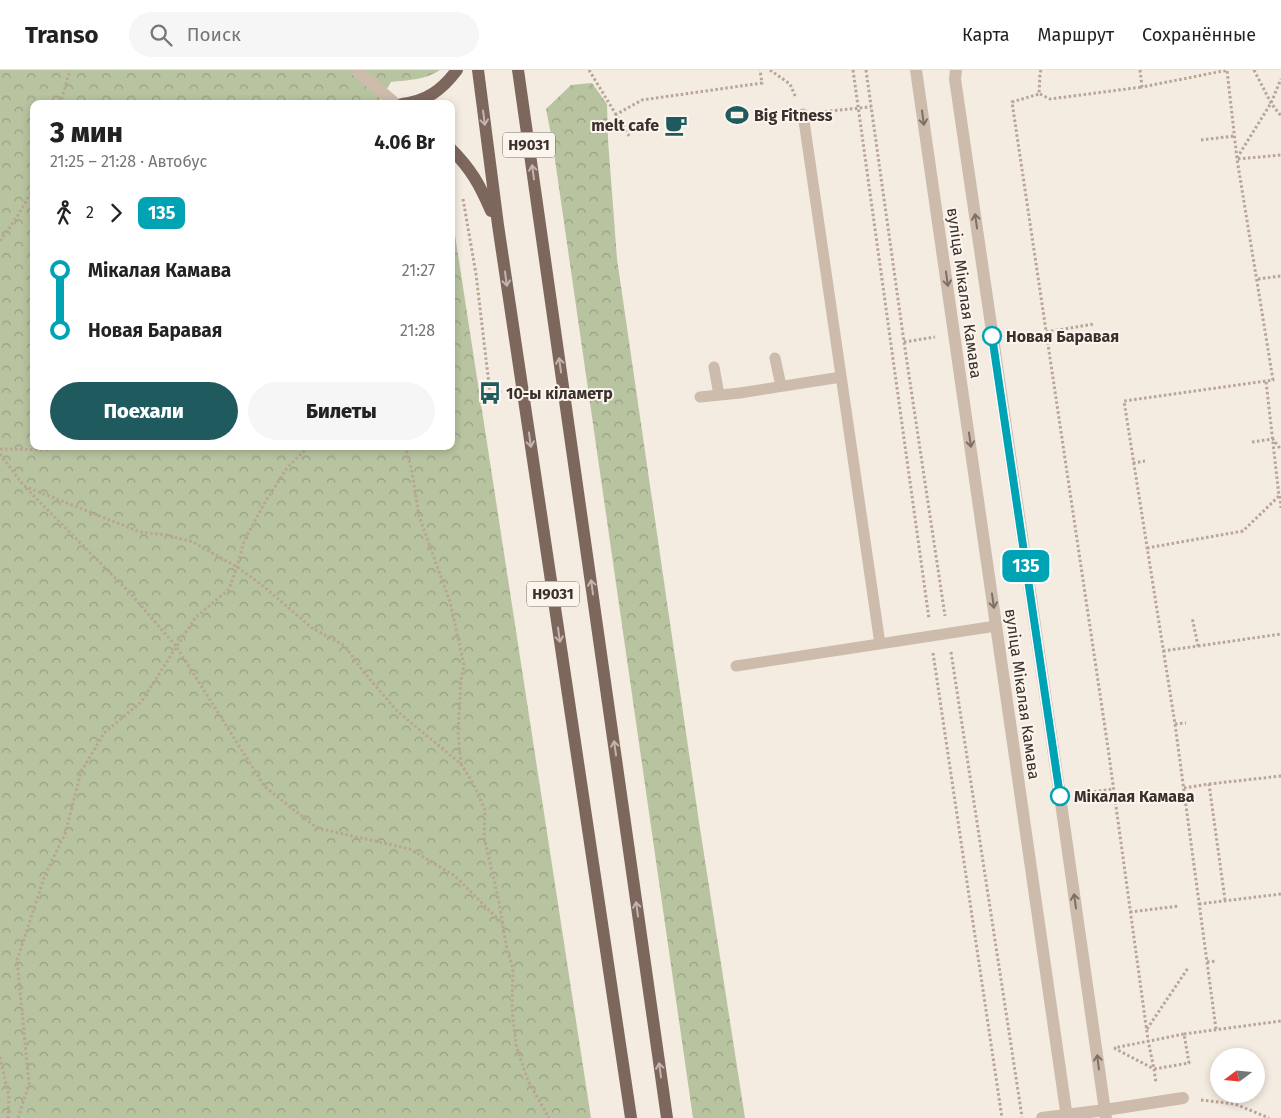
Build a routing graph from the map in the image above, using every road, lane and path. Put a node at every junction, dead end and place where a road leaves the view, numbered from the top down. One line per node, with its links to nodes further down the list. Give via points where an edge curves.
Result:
1 (70, 70): 20 (path)
2 (356, 70): 21 (street)
3 (457, 70): 22 (main road, via 440,89)
4 (478, 70): 37 (main road, Н9031, one-way to 37)
5 (518, 70): 109 (main road, Н9031, one-way to 5)
6 (588, 70): 27 (path)
7 (760, 70): 27 (path, via 762,83 642,100)
8 (770, 70): 26 (path, via 790,84)
9 (853, 70): 25 (path)
10 (866, 70): 24 (path)
11 (916, 70): 43 (street, вуліца Мікалая Камава, one-way to 43)
12 (956, 70): 85 (street, вуліца Мікалая Камава, one-way to 12)
13 (1140, 70): 18 (path)
14 (1228, 70): 18 (path); 30 (path)
15 (1254, 70): 23 (path)
16 (1042, 71): 19 (path)
17 (1281, 79): 23 (path)
18 (1142, 87): 19 (path, via 1050,99)
19 (1040, 94): 42 (path, via 1012,102)
20 (61, 100)
21 (391, 100)
22 (420, 100)
23 (1271, 103): 28 (path); 34 (path)
24 (871, 107): 25 (path); 44 (path)
25 (858, 108): 26 (path); 72 (path)
26 (803, 114): 47 (lane)
27 (615, 115): 29 (path)
28 (1281, 116)
29 (629, 136)
30 (1234, 136): 31 (path); 34 (path)
31 (1201, 140)
32 (455, 153): 37 (main road, via 471,172)
33 (1281, 155): 34 (path)
34 (1237, 159): 40 (path)
35 (462, 193): 50 (path, via 476,274 490,393)
36 (30, 195): 38 (path)
37 (498, 225): 50 (main road, Н9031, one-way to 50)
38 (0, 241)
39 (1281, 276): 40 (path)
40 (1258, 279): 48 (path, via 1273,380)
41 (1094, 324): 42 (path)
42 (1046, 332): 84 (path)
43 (955, 334): 44 (path); 69 (street, вуліца Мікалая Камава, one-way to 69)
44 (904, 342): 70 (path)
45 (775, 358): 49 (lane)
46 (714, 367): 51 (lane)
47 (841, 377): 49 (lane); 73 (lane)
48 (1266, 381): 53 (path); 62 (path, via 1124,401)
49 (781, 386): 51 (lane)
50 (522, 389): 108 (main road, Н9031, one-way to 108)
51 (719, 395): 52 (lane)
52 (700, 397)
53 (1273, 439): 54 (path); 59 (path); 64 (path)
54 (1252, 442)
55 (0, 449): 56 (path)
56 (30, 450)
57 (305, 450): 67 (path, via 287,468 264,504 244,541)
58 (407, 450): 80 (path, via 419,516 450,602 464,665 458,732)
59 (1281, 450)
60 (0, 454): 63 (path)
61 (1145, 461): 62 (path)
62 (1133, 463): 66 (path)
63 (24, 486): 67 (path, via 140,532 193,542); 74 (path, via 130,593)
64 (1280, 496): 65 (path); 66 (path, via 1243,531)
65 (1281, 508)
66 (1147, 548): 76 (path)
67 (237, 567): 74 (path, via 229,589 195,618); 80 (path, via 312,628 345,646 397,711)
68 (1192, 618): 75 (path)
69 (996, 626): 70 (lane); 104 (street, вуліца Мікалая Камава)
70 (948, 634): 72 (lane); 111 (path)
71 (1281, 634): 75 (path)
72 (931, 636): 73 (lane); 110 (path)
73 (880, 644): 77 (lane)
74 (176, 646): 91 (path, via 265,787 317,828 410,849 455,876); 106 (path, via 141,702 104,733 80,772 65,834 44,875 17,960 29,1084)
75 (1198, 646): 76 (path)
76 (1163, 652): 79 (path)
77 (736, 666)
78 (1186, 723): 79 (path)
79 (1175, 724): 83 (path)
80 (461, 764): 91 (path, via 485,810 484,837)
81 (1281, 776): 82 (path)
82 (1209, 784): 83 (path); 87 (path)
83 (1184, 788): 88 (path)
84 (1113, 789): 85 (path); 90 (path)
85 (1060, 796): 103 (street, вуліца Мікалая Камава, one-way to 85)
86 (1281, 894): 87 (path)
87 (1225, 900): 88 (path)
88 (1199, 904): 93 (path)
89 (1179, 906): 90 (path)
90 (1130, 912): 96 (path)
91 (503, 924): 107 (path, via 512,968 516,1046 528,1081)
92 (1217, 961): 93 (path)
93 (1207, 962): 97 (path)
94 (1188, 968): 96 (path)
95 (1281, 1021): 97 (path)
96 (1147, 1029): 99 (path)
97 (1216, 1029): 98 (path)
98 (1184, 1034): 99 (path); 101 (path, via 1189,1063)
99 (1148, 1040): 101 (path); 101 (path, via 1114,1048)
100 (0, 1057): 105 (path, via 9,1097)
101 (1154, 1069)
102 (1183, 1098): 103 (street); 113 (path, via 1235,1104)
103 (1105, 1114): 104 (street)
104 (1067, 1116): 112 (street)
105 (8, 1118)
106 (18, 1118)
107 (549, 1118)
108 (630, 1118)
109 (667, 1118)
110 (1002, 1118)
111 (1022, 1118)
112 (1042, 1118)
113 (1269, 1118)

